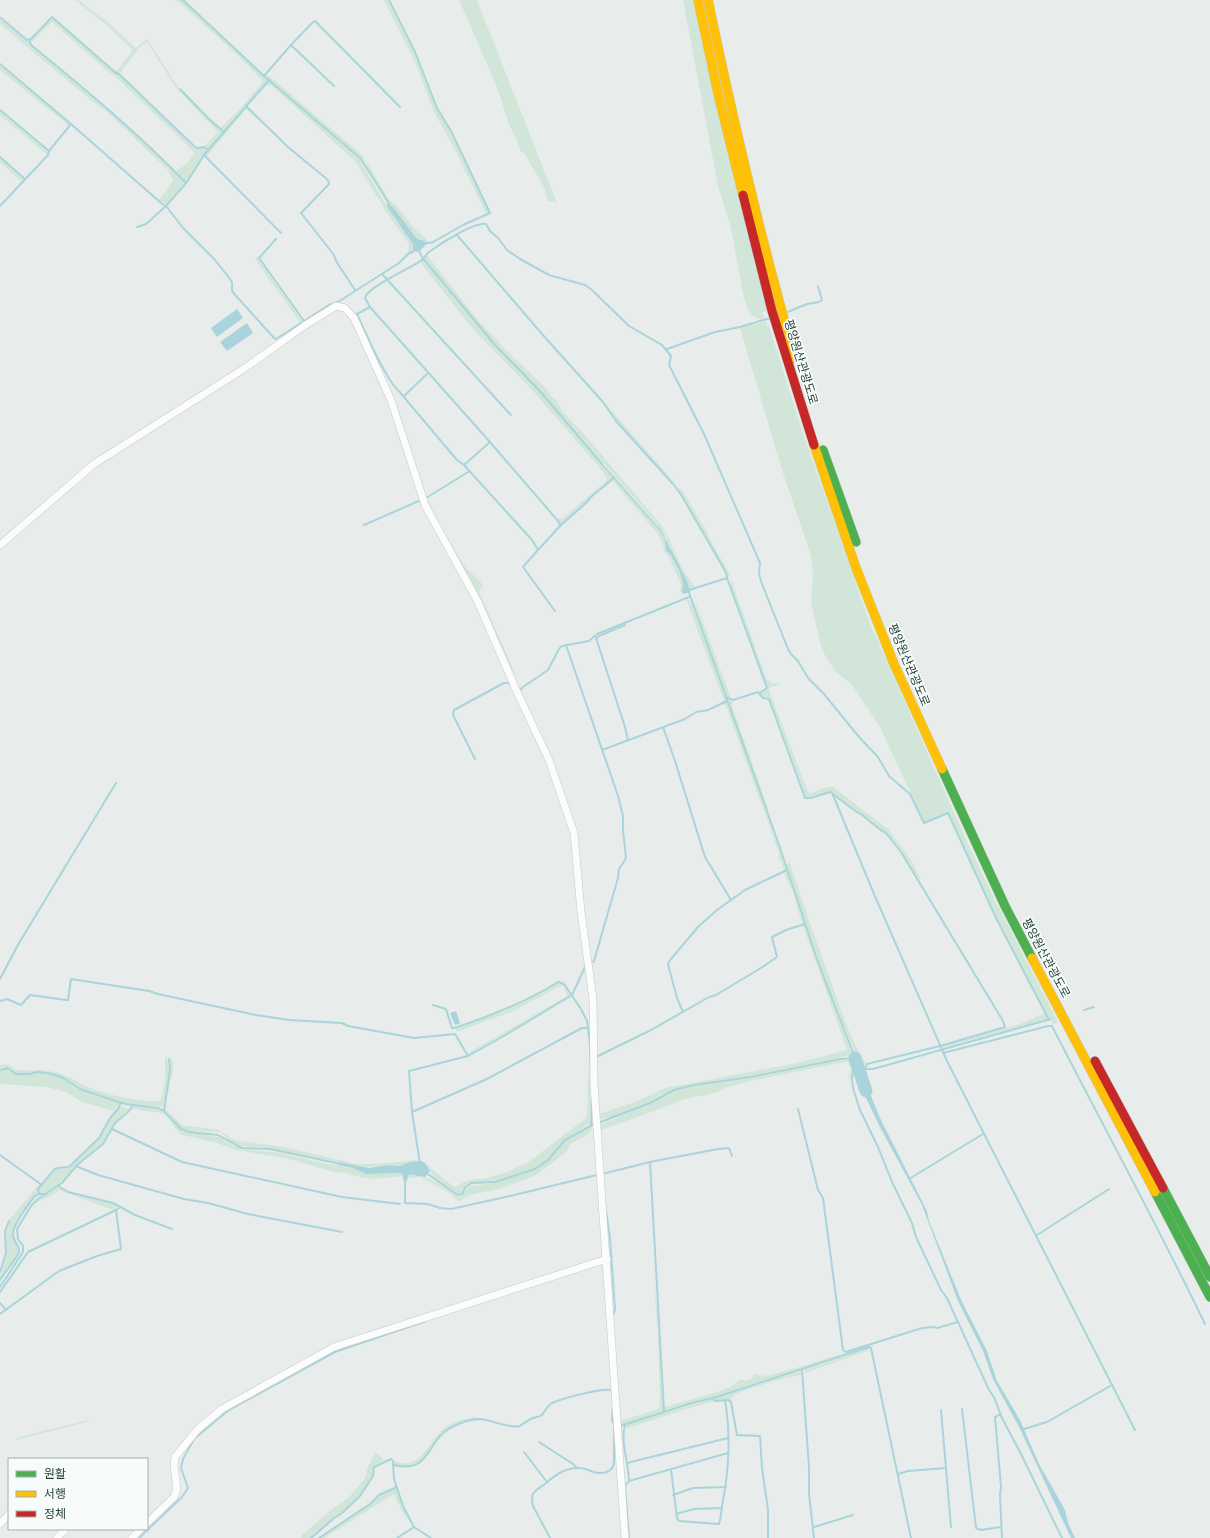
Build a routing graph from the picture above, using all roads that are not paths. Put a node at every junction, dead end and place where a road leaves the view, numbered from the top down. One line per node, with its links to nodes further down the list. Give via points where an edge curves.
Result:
1 (698, 0): 3 (highway, 평양원산관광도로, via 718,98)
2 (708, 0): 3 (highway)
3 (777, 309): 4 (highway, 평양원산관광도로)
4 (780, 320): 7 (highway, via 864,566 901,660 942,752 1013,905); 8 (highway, 평양원산관광도로, via 826,483 894,664 1005,906)
5 (0, 544): 6 (street, via 94,464 245,368 325,312 340,306 350,312 391,400 425,505 478,602 549,760 574,833 581,912 593,999 594,1084)
6 (607, 1259): 10 (street, via 334,1347 222,1409 198,1428 175,1457 177,1489 174,1497); 16 (street)
7 (1210, 1277)
8 (1210, 1297)
9 (8, 1515): 11 (street)
10 (148, 1522)
11 (0, 1524)
12 (140, 1530): 15 (street)
13 (64, 1531): 14 (street)
14 (57, 1538)
15 (132, 1538)
16 (625, 1538)

